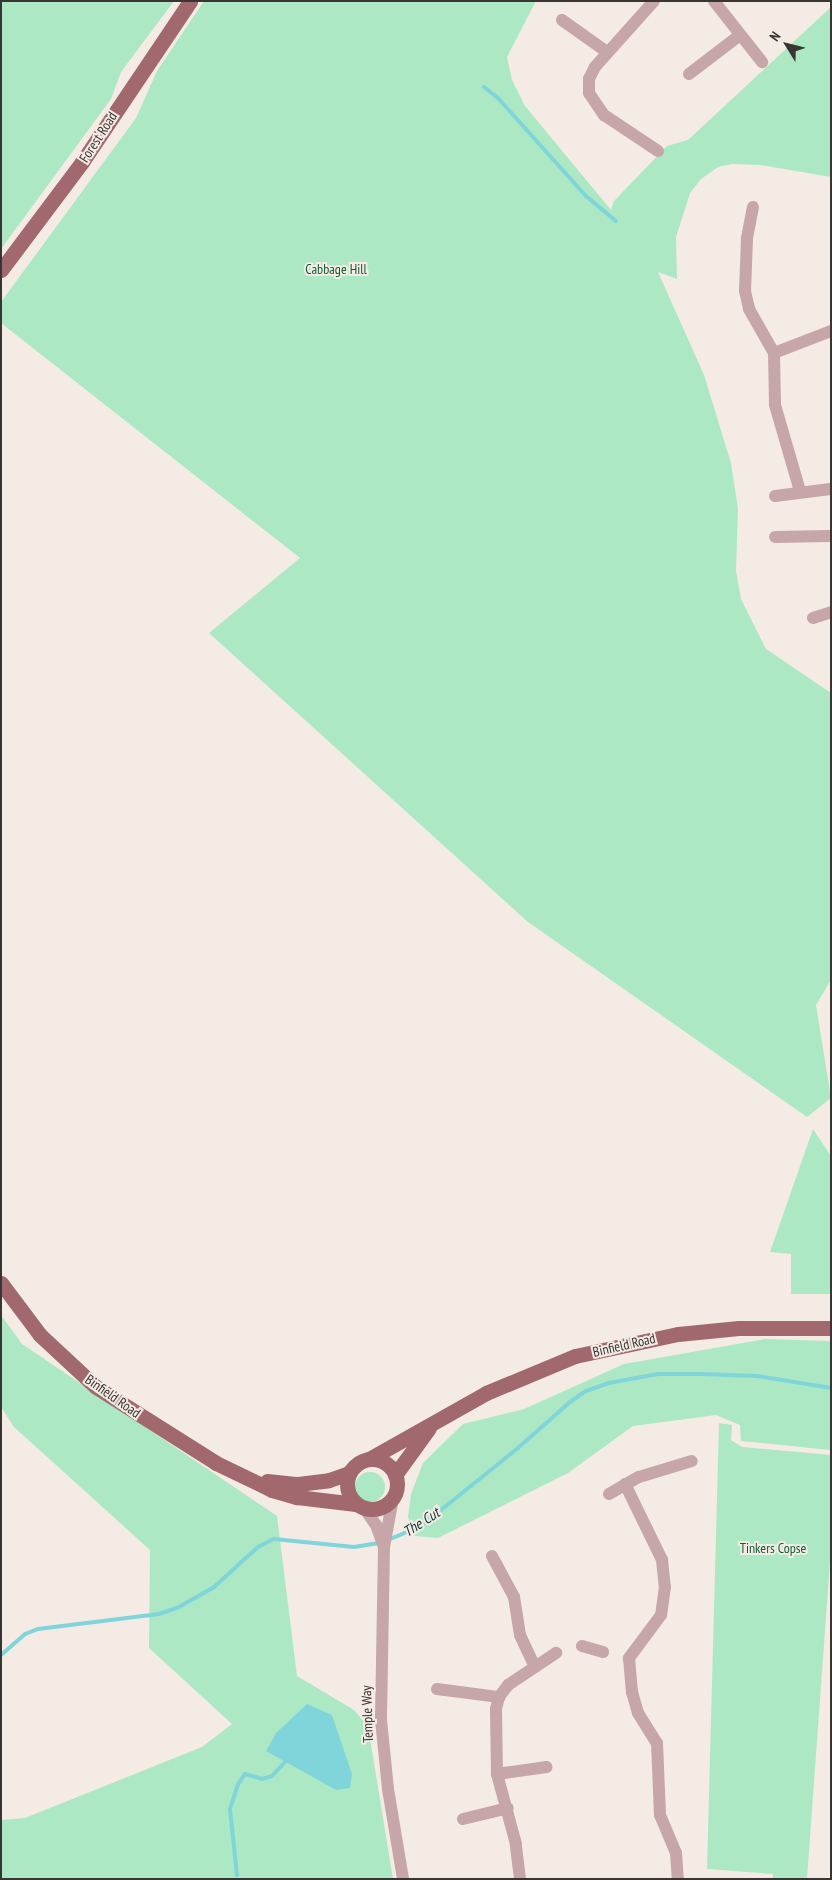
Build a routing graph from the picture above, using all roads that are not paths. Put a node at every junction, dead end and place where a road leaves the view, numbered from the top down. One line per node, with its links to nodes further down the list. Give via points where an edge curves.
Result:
1 (190, 1): 11 (main road, Forest Road, via 82,162)
2 (654, 1): 6 (street)
3 (714, 1): 5 (street)
4 (562, 20): 6 (street)
5 (740, 35): 7 (street); 8 (street)
6 (607, 52): 9 (street, via 589,80 595,105 616,125)
7 (762, 62)
8 (689, 74)
9 (658, 151)
10 (753, 207): 13 (street, via 747,239 745,291 749,309)
11 (1, 270)
12 (831, 331): 13 (street)
13 (774, 353): 15 (street, via 776,405)
14 (831, 489): 15 (street)
15 (800, 491): 16 (street)
16 (775, 496)
17 (830, 536): 18 (street)
18 (775, 538)
19 (831, 612): 20 (street)
20 (813, 618)
21 (1, 1282): 28 (main road, Binfield Road, via 40,1335 96,1387 216,1463)
22 (831, 1328): 23 (main road, Binfield Road, via 739,1328 628,1343 529,1373)
23 (433, 1423): 24 (main road, Binfield Road); 27 (main road, Binfield Road)
24 (369, 1459): 26 (main road, via 355,1465); 27 (main road, via 386,1463)
25 (692, 1461): 29 (street)
26 (349, 1473): 28 (main road, Binfield Road, via 329,1480 298,1484); 32 (main road, via 347,1489)
27 (395, 1475): 31 (main road, via 397,1488)
28 (251, 1479): 32 (main road, Binfield Road, via 297,1497)
29 (625, 1484): 30 (street); 47 (street, via 662,1560 665,1587 660,1615 629,1658 638,1713 657,1743 660,1815 676,1854)
30 (610, 1494)
31 (393, 1498): 32 (main road, via 385,1506); 33 (street, Temple Way)
32 (360, 1506): 33 (street)
33 (384, 1529): 45 (street, Temple Way, via 381,1720 388,1789)
34 (492, 1556): 38 (street, via 516,1602 520,1635)
35 (582, 1646): 36 (street)
36 (603, 1652)
37 (556, 1653): 38 (street)
38 (534, 1665): 40 (street)
39 (437, 1689): 40 (street)
40 (498, 1697): 42 (street)
41 (547, 1767): 42 (street)
42 (498, 1774): 43 (street)
43 (508, 1808): 44 (street); 46 (street)
44 (463, 1819)
45 (403, 1879)
46 (520, 1879)
47 (678, 1879)

